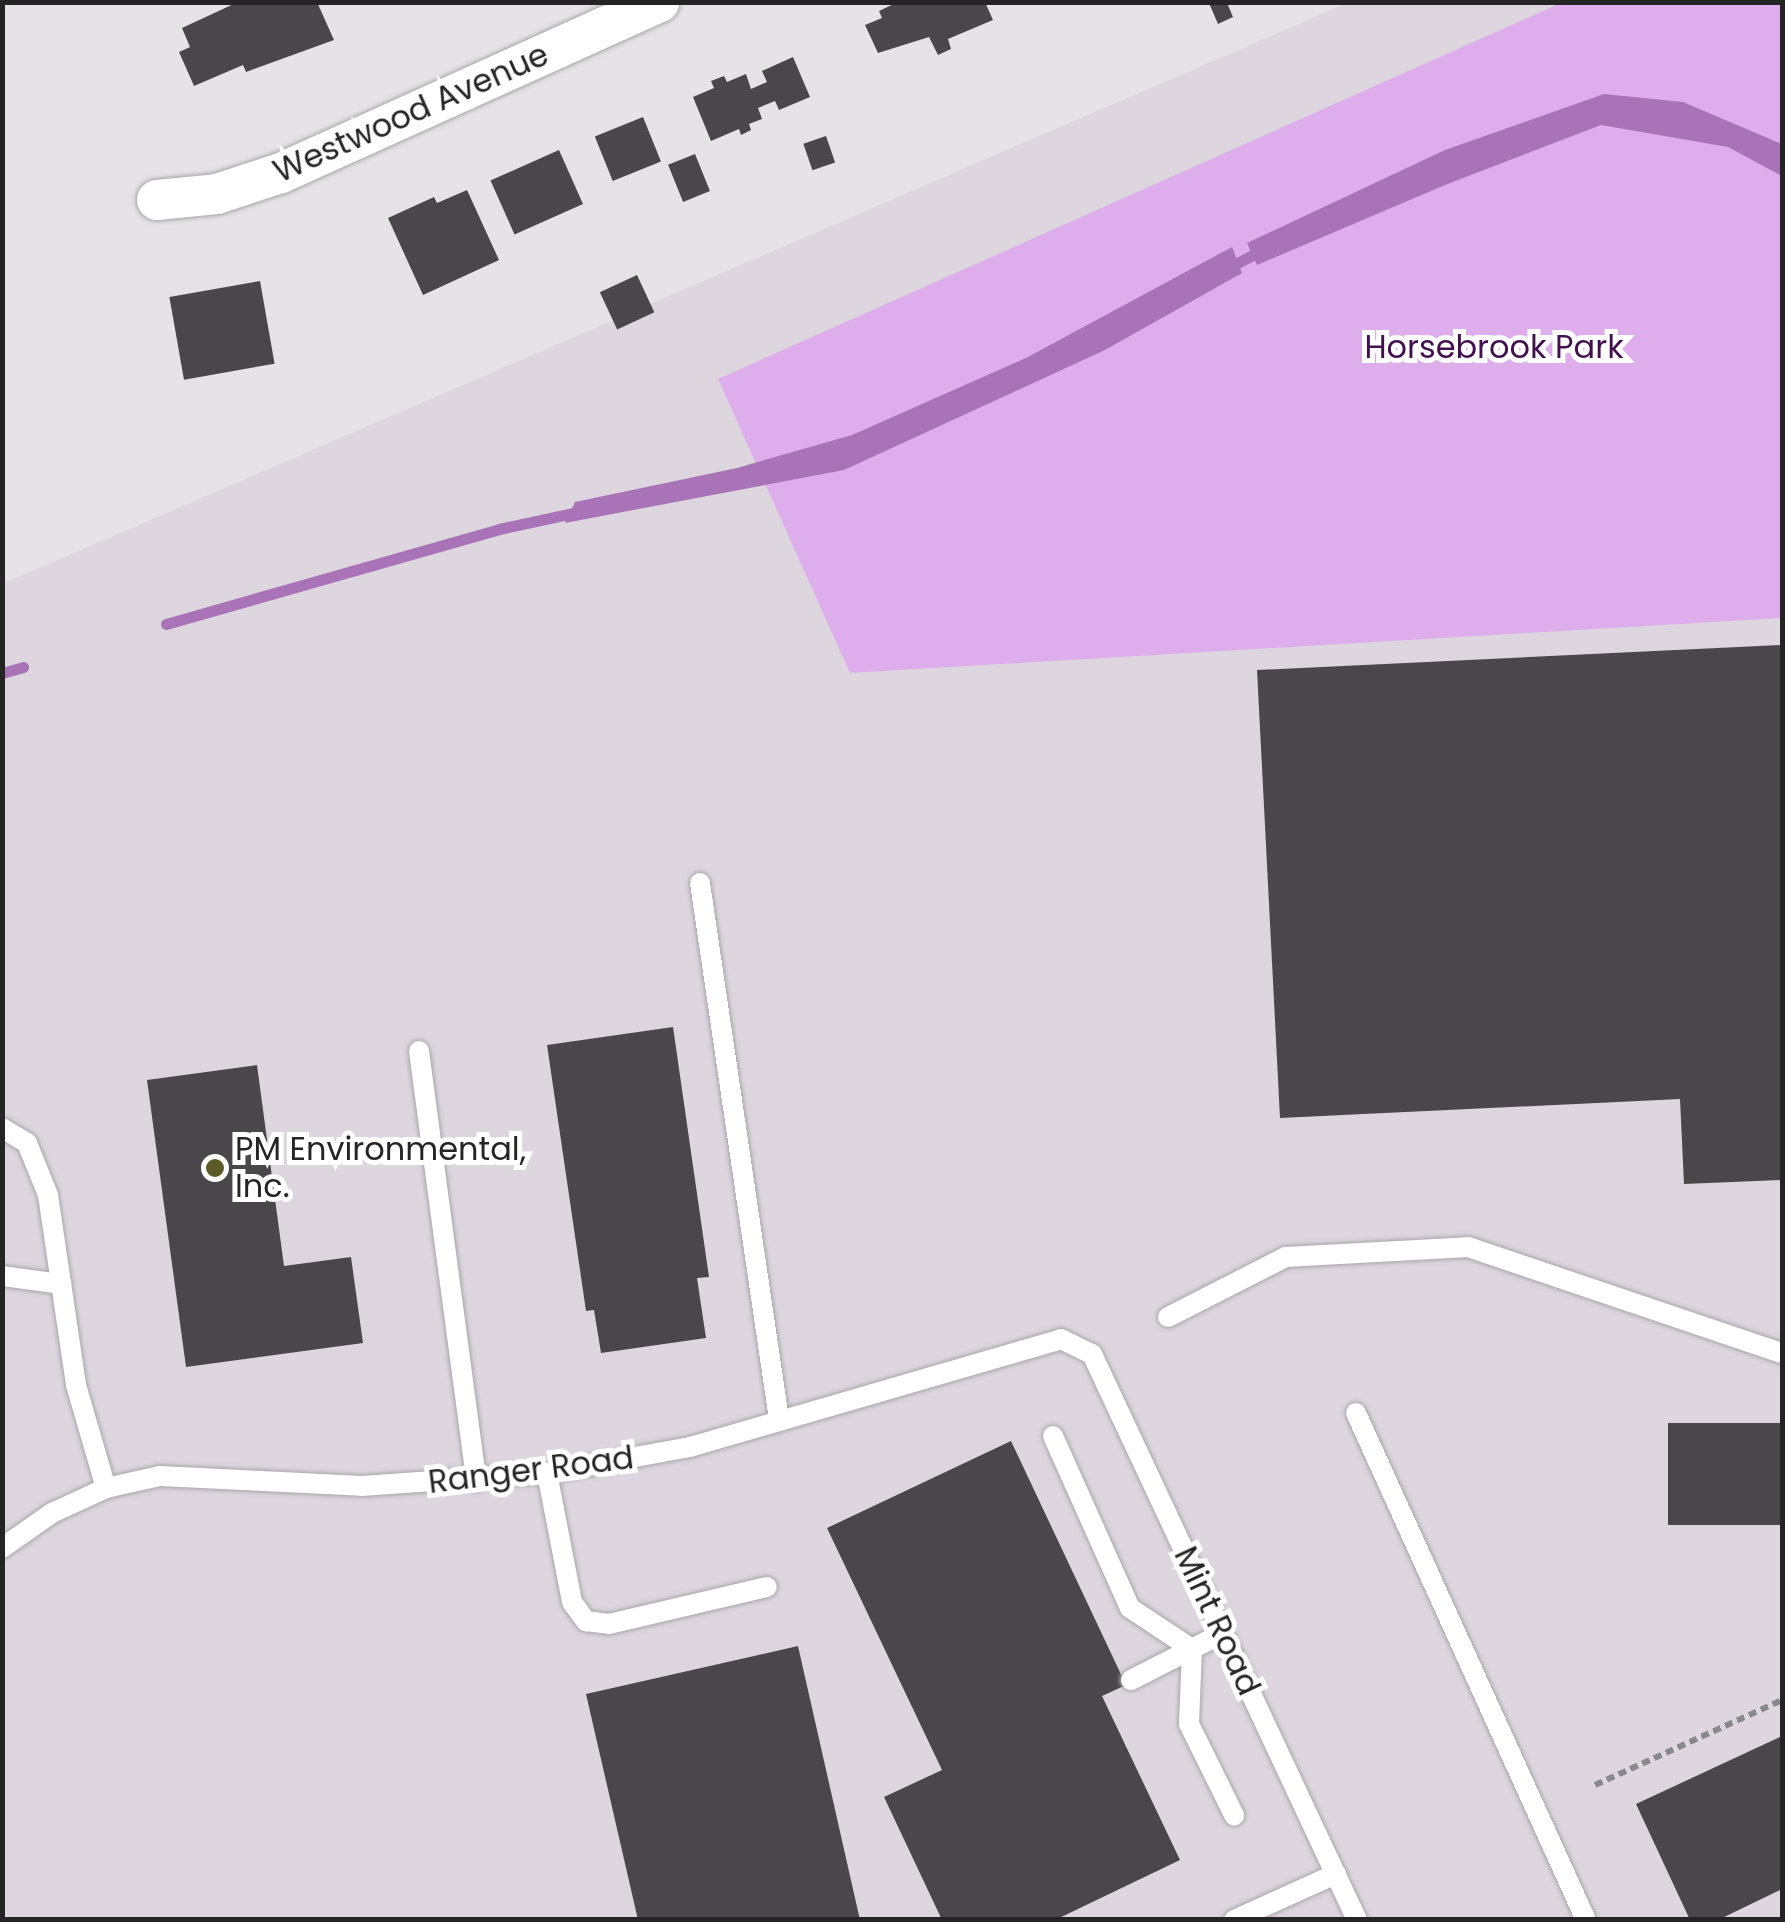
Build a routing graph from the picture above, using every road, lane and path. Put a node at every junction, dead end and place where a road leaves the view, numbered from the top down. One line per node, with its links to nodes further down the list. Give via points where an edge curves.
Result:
1 (660, 2): 2 (street, Westwood Avenue, via 281,173 218,194)
2 (157, 200)
3 (700, 883): 12 (lane)
4 (419, 1051): 15 (lane)
5 (2, 1128): 7 (lane, via 27,1143 48,1195)
6 (2, 1276): 7 (lane)
7 (61, 1284): 16 (lane, via 76,1385)
8 (1168, 1317): 10 (lane, via 1286,1256 1468,1247)
9 (1061, 1339): 12 (lane, Ranger Road); 19 (lane, Mint Road, via 1092,1354)
10 (1782, 1353)
11 (1356, 1413): 28 (lane)
12 (779, 1418): 14 (lane, Ranger Road, via 671,1451)
13 (1052, 1436): 20 (lane, via 1130,1608)
14 (547, 1474): 15 (lane, Ranger Road); 18 (lane, via 572,1602 586,1621 609,1624)
15 (476, 1481): 16 (lane, Ranger Road, via 362,1486 160,1476)
16 (106, 1488): 17 (lane, Ranger Road, via 52,1513)
17 (2, 1548)
18 (767, 1587)
19 (1223, 1633): 20 (lane); 25 (lane, Mint Road)
20 (1192, 1649): 21 (lane); 24 (lane, via 1188,1724)
21 (1131, 1680)
22 (1782, 1700): 23 (path)
23 (1594, 1785)
24 (1234, 1815)
25 (1336, 1874): 26 (lane); 27 (lane, Mint Road)
26 (1234, 1920)
27 (1358, 1920)
28 (1586, 1920)

